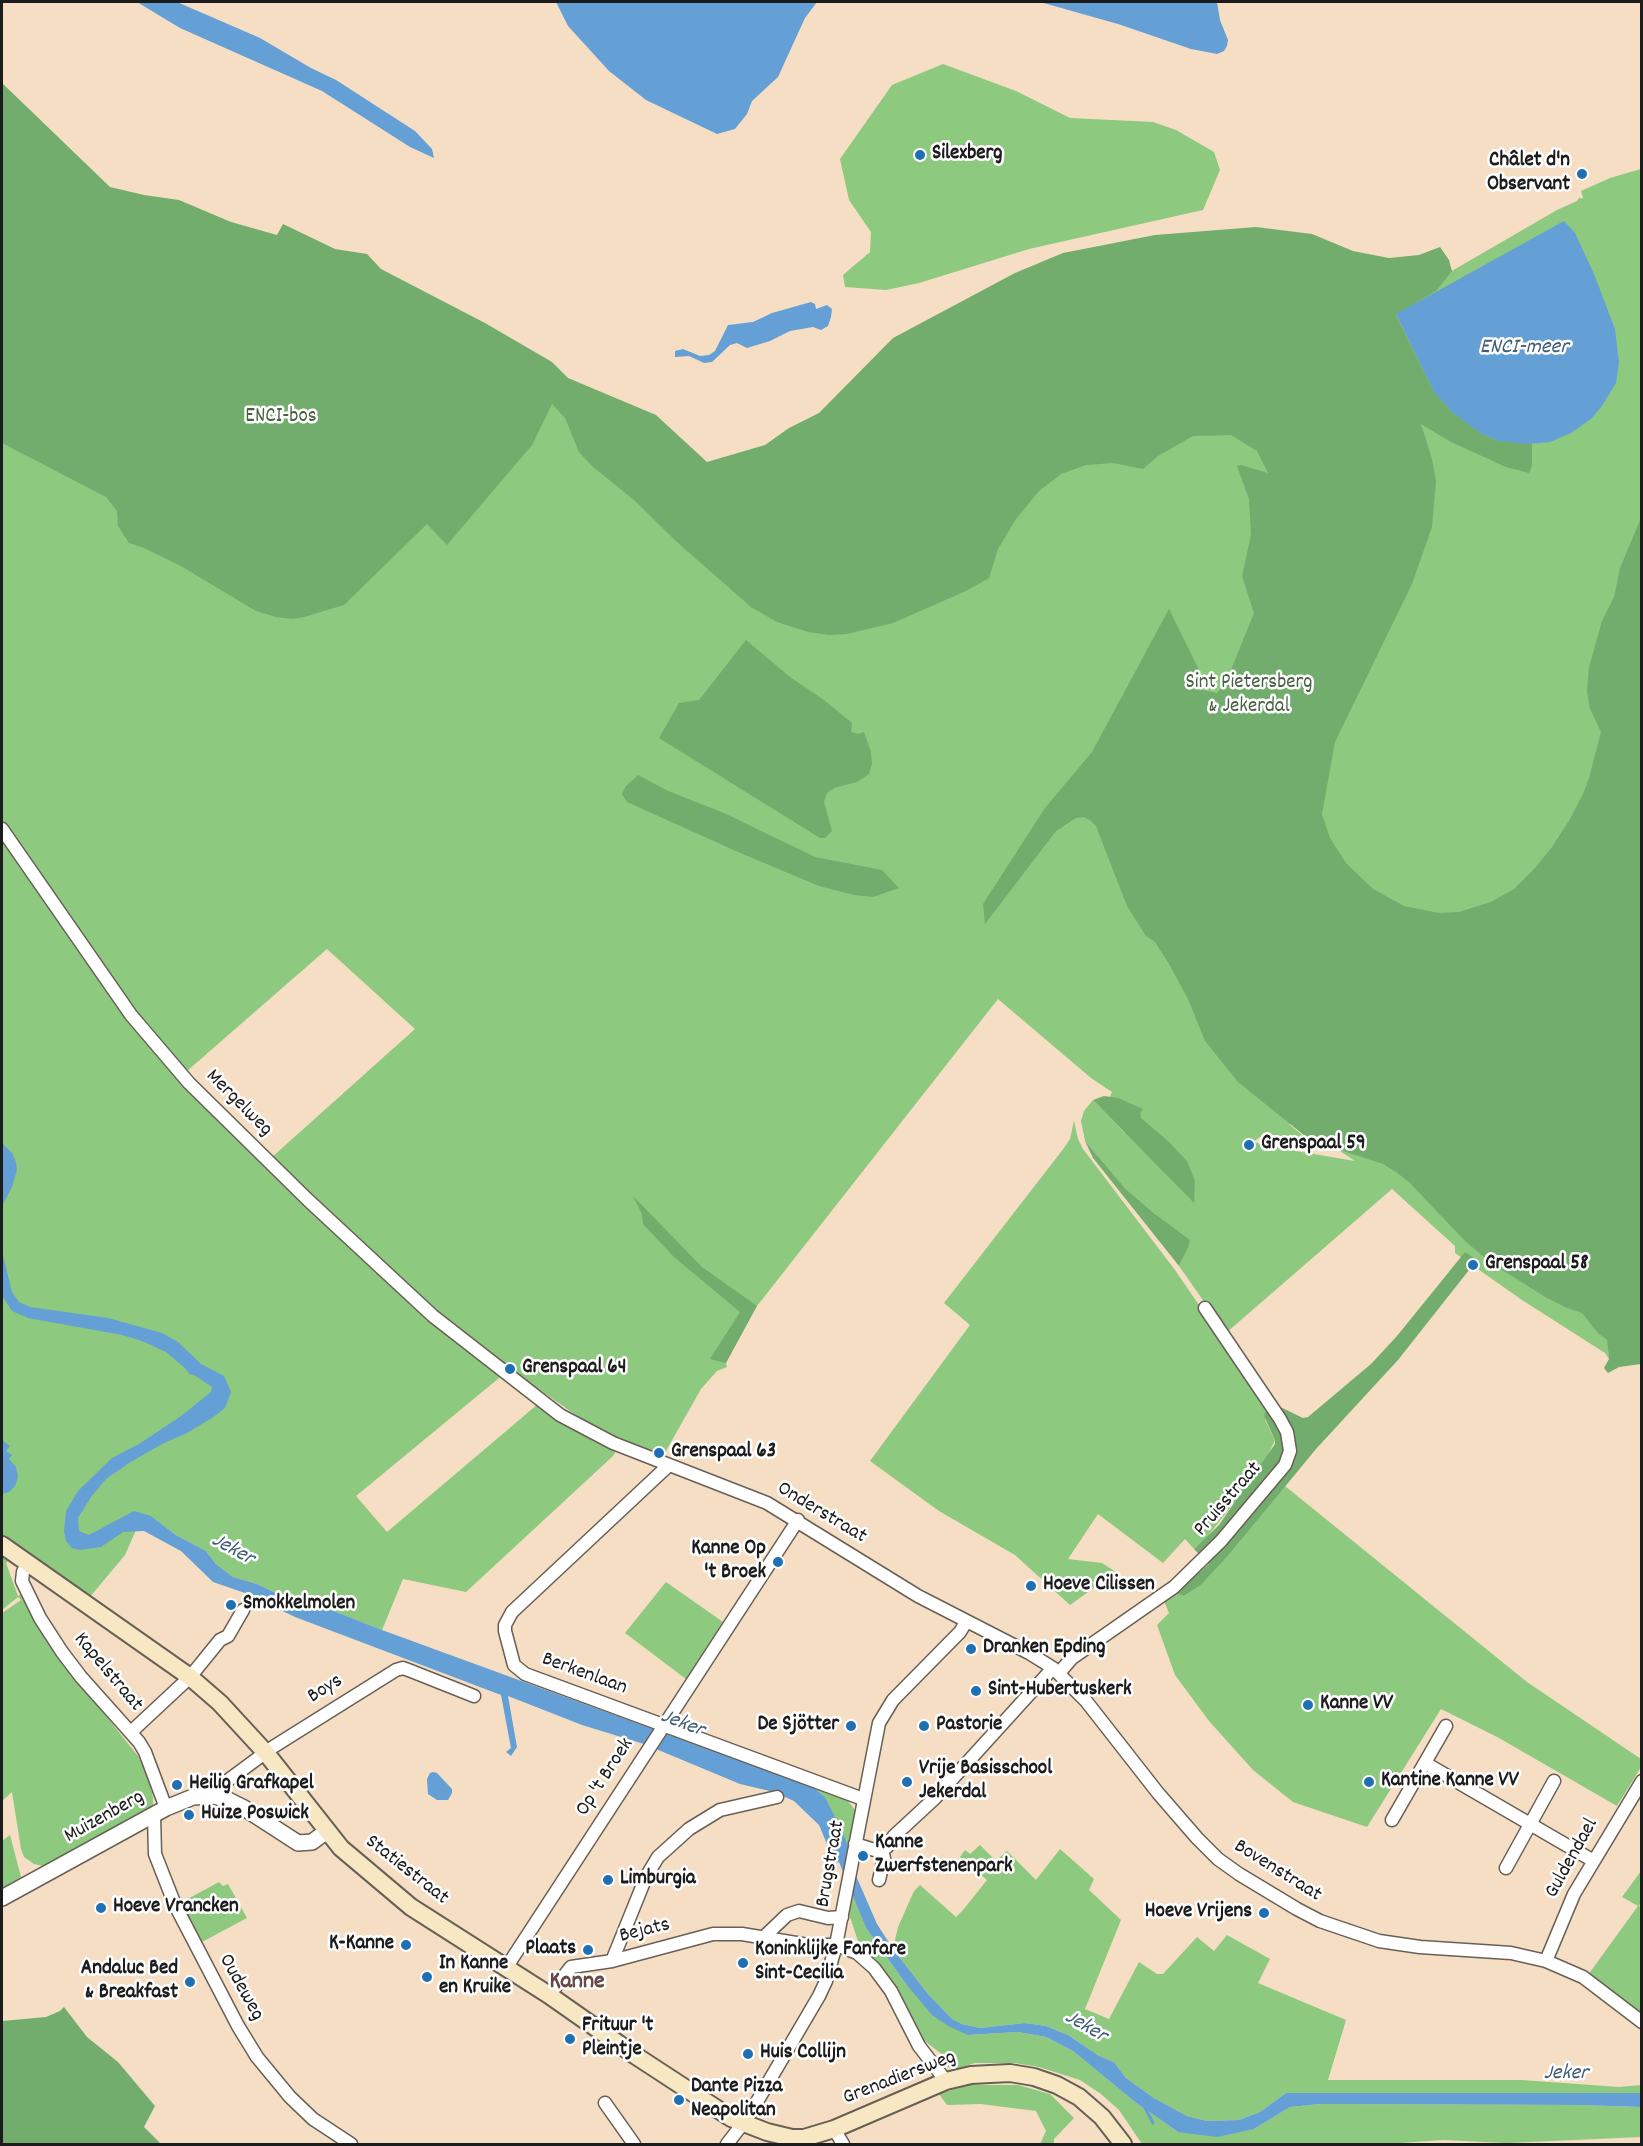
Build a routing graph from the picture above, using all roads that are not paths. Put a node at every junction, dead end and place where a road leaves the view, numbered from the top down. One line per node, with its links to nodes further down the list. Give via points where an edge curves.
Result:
1 (2, 829): 3 (street, Mergelweg, via 131,1015 181,1075 376,1265)
2 (1205, 1308): 10 (street, Pruisstraat, via 1287,1432 1290,1451 1286,1465 1221,1541 1174,1587)
3 (494, 1364): 4 (street, Onderstraat, via 577,1425)
4 (669, 1465): 5 (street, Onderstraat, via 735,1489); 14 (street, Berkenlaan, via 512,1612 505,1625 514,1665 525,1674)
5 (798, 1520): 9 (street, Onderstraat); 14 (street, Op 't Broek)
6 (2, 1545): 7 (main road, Statiestraat)
7 (27, 1563): 11 (main road, Statiestraat); 15 (street, Kapelstraat, via 22,1572 24,1586 45,1627 81,1677)
8 (243, 1610): 11 (street, via 228,1635)
9 (966, 1622): 10 (street, Bovenstraat); 22 (street, Brugstraat, via 886,1710 875,1736)
10 (1056, 1671): 28 (street, Pruisstraat); 37 (street, Bovenstraat, via 1086,1701 1197,1838 1218,1859 1269,1893 1320,1921 1379,1941 1511,1953)
11 (189, 1677): 15 (street); 16 (main road, Statiestraat, via 220,1703)
12 (474, 1696): 16 (street, Boys, via 403,1668)
13 (1446, 1726): 17 (street)
14 (663, 1727): 22 (street, Berkenlaan); 38 (street, Op 't Broek)
15 (131, 1732): 23 (street, Kapelstraat, via 146,1752)
16 (266, 1753): 20 (street, Boys, via 219,1787); 26 (main road, Statiestraat)
17 (1425, 1763): 24 (street); 25 (street)
18 (1554, 1780): 25 (street)
19 (1641, 1781): 29 (street, Guldendael)
20 (214, 1796): 23 (street, Muizenberg, via 194,1797); 26 (street, via 244,1808 298,1843 312,1842)
21 (777, 1797): 36 (street, via 720,1810 689,1829 658,1857)
22 (863, 1799): 27 (street, Brugstraat)
23 (160, 1812): 32 (street, Muizenberg); 45 (street, Oudeweg, via 155,1854 176,1905 238,2026 290,2097 313,2119)
24 (1392, 1820)
25 (1530, 1825): 29 (street); 30 (street)
26 (327, 1831): 38 (main road, Statiestraat, via 411,1907)
27 (855, 1844): 28 (street); 33 (street, Brugstraat)
28 (882, 1850): 31 (street, via 884,1866)
29 (1592, 1860): 37 (street, Guldendael)
30 (1506, 1868)
31 (879, 1880)
32 (2, 1898)
33 (842, 1917): 34 (street, via 799,1911 787,1915); 35 (street, Brugstraat)
34 (765, 1936): 35 (street, Bejats, via 808,1945); 36 (street, Bejats, via 713,1934)
35 (836, 1945): 41 (street, via 857,1953 874,1968 891,1991 919,2046); 43 (street, Brugstraat, via 819,1996)
36 (612, 1961): 39 (street, Bejats, via 571,1966)
37 (1546, 1961): 40 (street, Bovenstraat, via 1583,1977)
38 (506, 1968): 39 (main road, Statiestraat)
39 (549, 1995): 43 (main road, Statiestraat)
40 (1641, 2022)
41 (946, 2081): 44 (main road, Grenadiersweg); 49 (main road, Grenadiersweg, via 970,2074 1010,2073 1057,2085 1102,2117)
42 (605, 2103): 46 (street)
43 (743, 2124): 44 (main road, Grenadiersweg, via 792,2138); 47 (street)
44 (834, 2128): 48 (street)
45 (351, 2145)
46 (634, 2145)
47 (727, 2145)
48 (843, 2145)
49 (1123, 2145)

